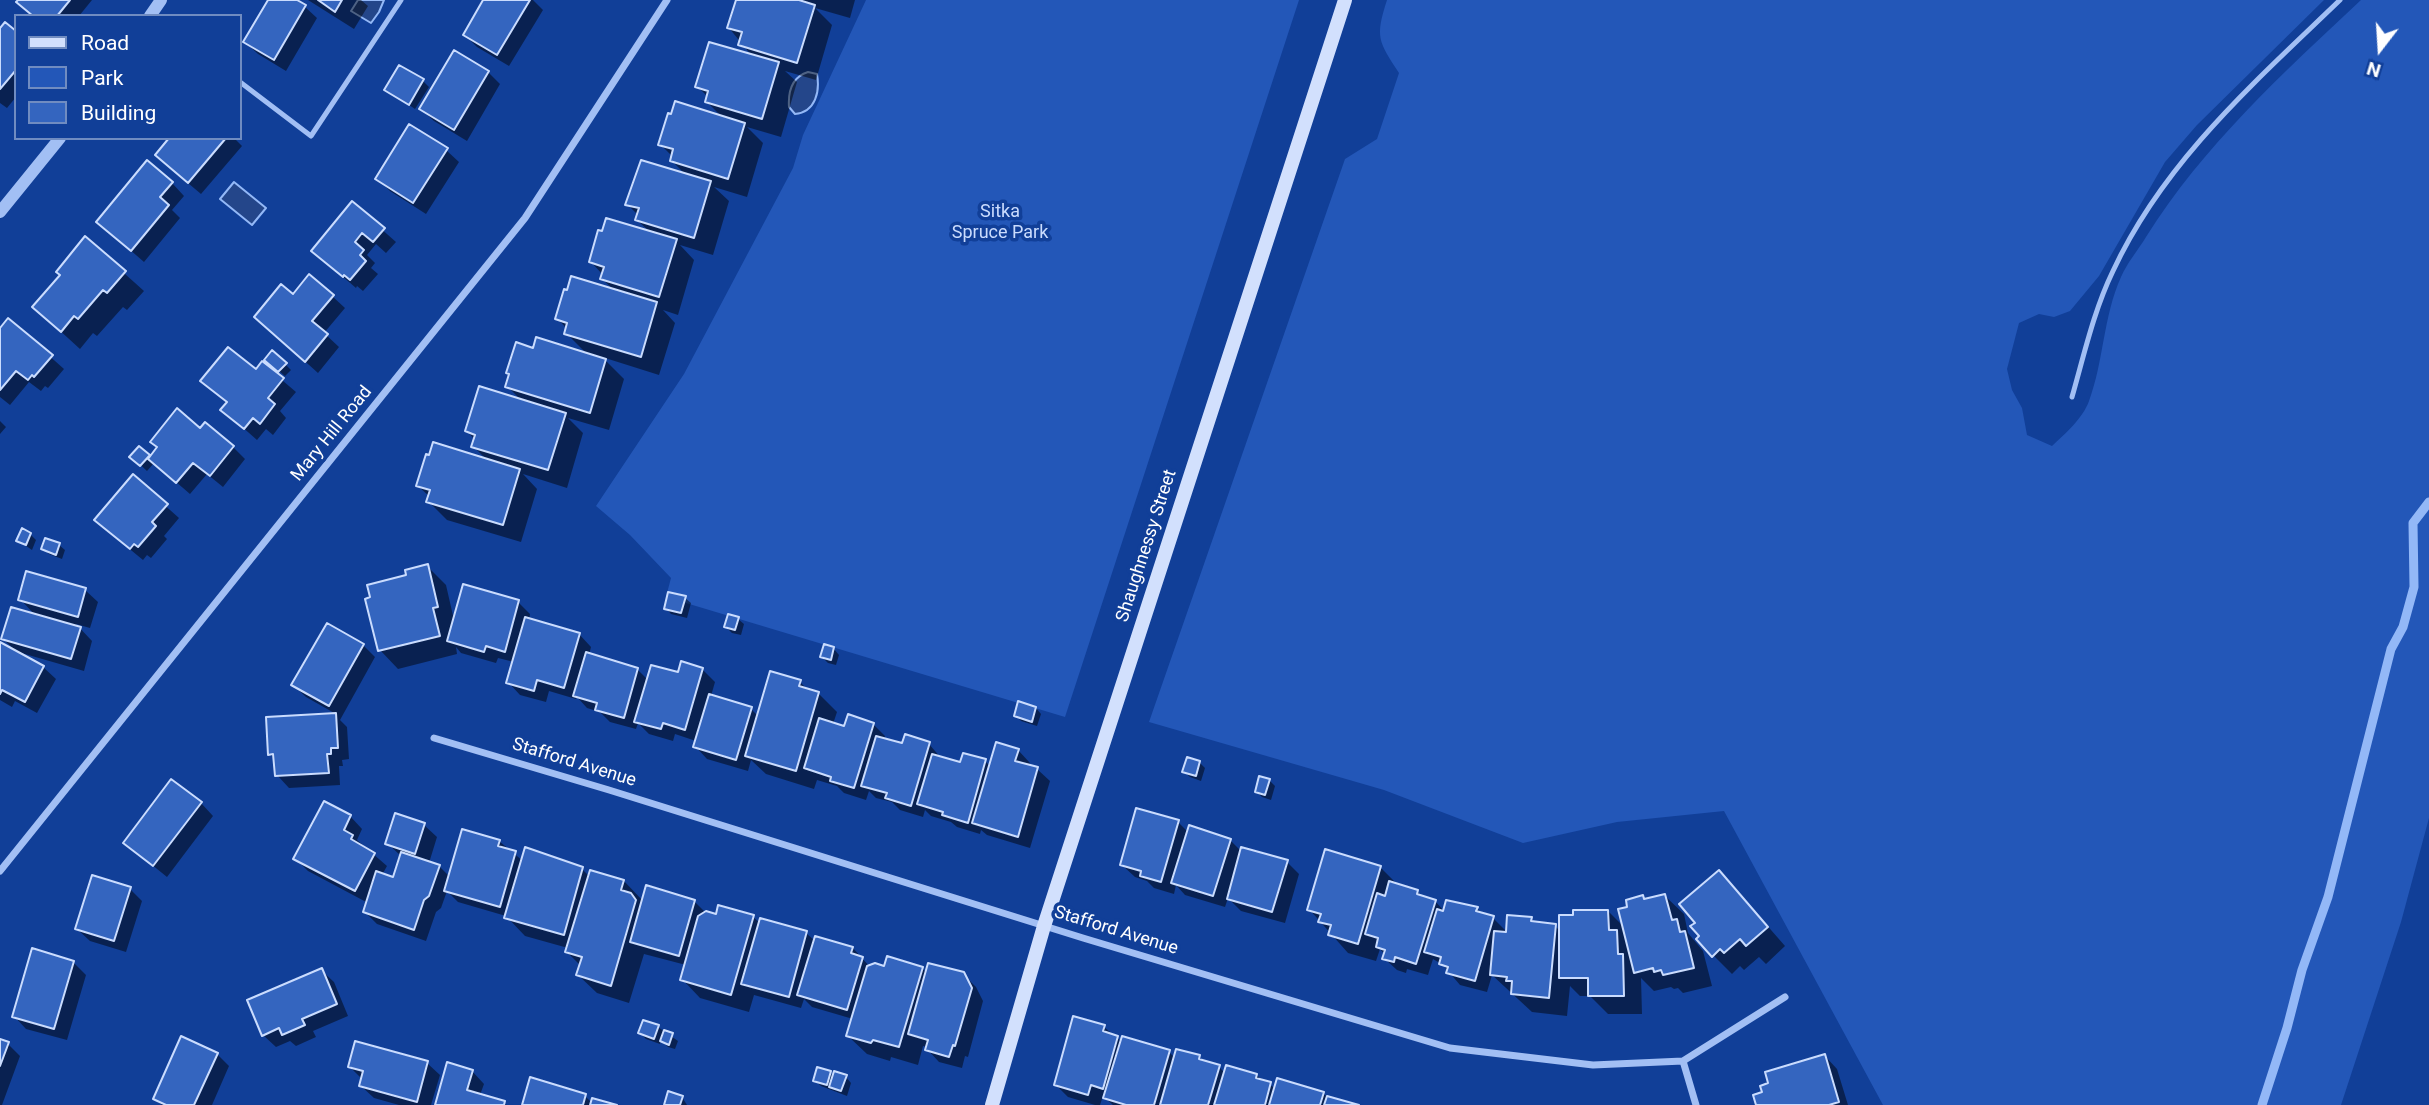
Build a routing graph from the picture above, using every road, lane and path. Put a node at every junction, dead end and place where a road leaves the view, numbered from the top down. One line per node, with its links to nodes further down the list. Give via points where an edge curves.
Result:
1 (401, 0): 5 (lane, via 311,136)
2 (667, 0): 10 (street, Mary Hill Road, via 525,218)
3 (1345, 0): 11 (main road, Shaughnessy Street)
4 (2340, 0): 8 (lane, via 2242,92 2162,188 2112,271)
5 (242, 84)
6 (58, 140): 7 (street)
7 (0, 212)
8 (2072, 397)
9 (434, 738): 11 (street, Stafford Avenue)
10 (0, 872)
11 (1044, 926): 13 (street, Stafford Avenue, via 1450,1048 1593,1065); 14 (main road, Shaughnessy Street)
12 (1785, 998): 13 (street, Stafford Avenue)
13 (1683, 1061): 15 (street)
14 (992, 1105)
15 (1696, 1105)

